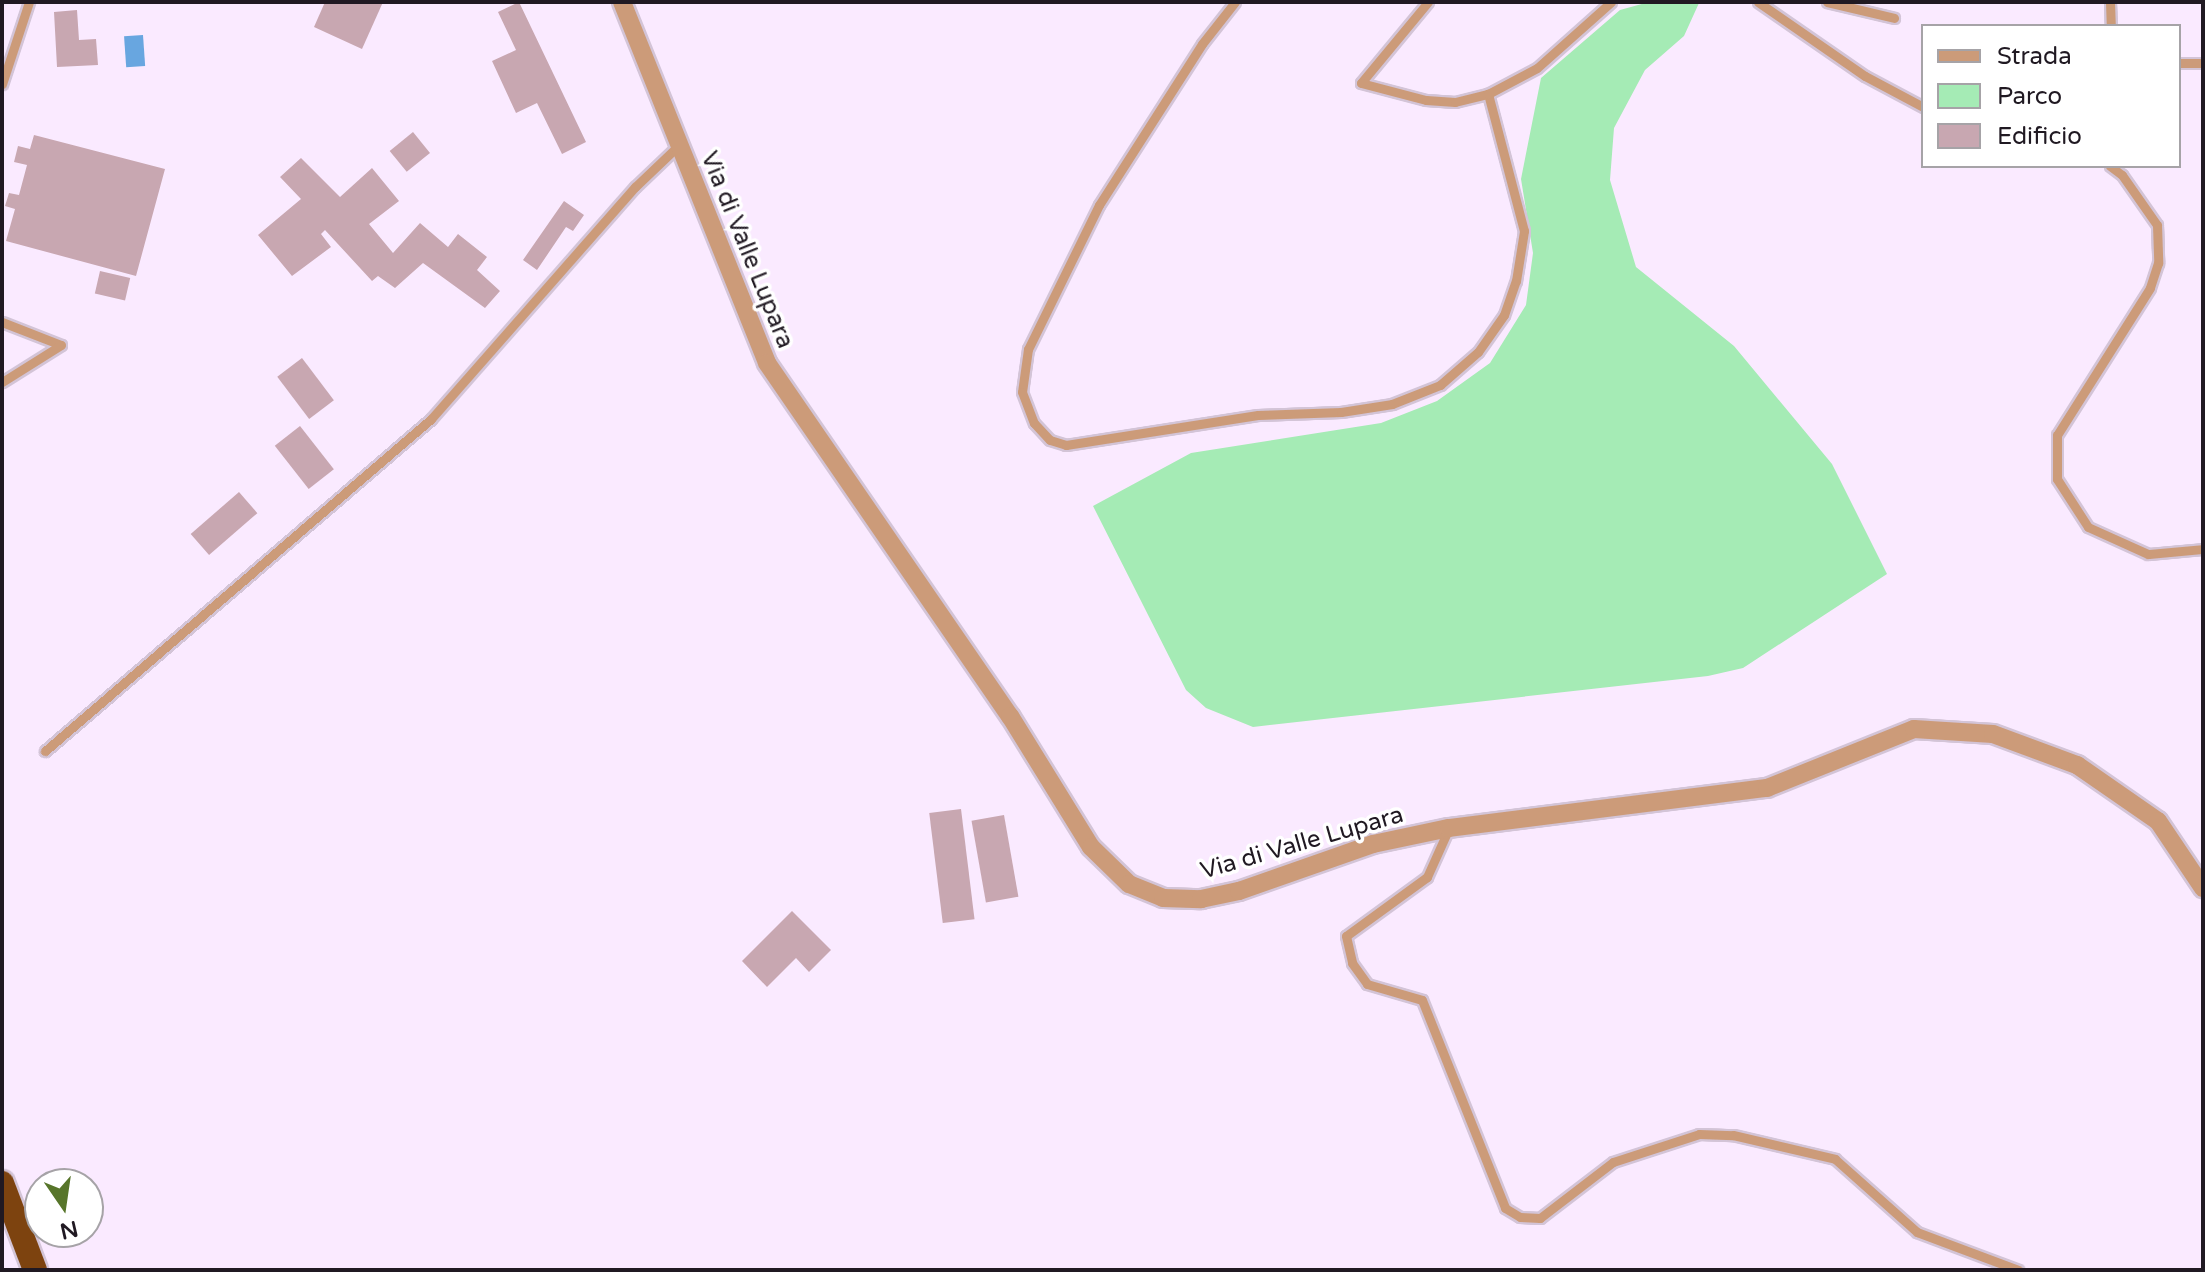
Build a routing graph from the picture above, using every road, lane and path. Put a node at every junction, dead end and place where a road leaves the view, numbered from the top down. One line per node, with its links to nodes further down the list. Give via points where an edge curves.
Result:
1 (29, 2): 13 (lane)
2 (622, 2): 16 (street, Via di Valle Lupara)
3 (1235, 2): 14 (lane, via 1202,44 1099,205 1028,349 1022,392 1034,423 1050,440 1066,445 1258,415 1341,412 1392,404 1440,385 1478,352 1504,315 1516,281 1524,231)
4 (1428, 2): 14 (lane, via 1361,83 1426,100 1455,102)
5 (1611, 2): 14 (lane, via 1537,68)
6 (1758, 2): 15 (lane, via 1865,76)
7 (1827, 2): 9 (lane)
8 (2110, 2): 10 (lane)
9 (1894, 18)
10 (2111, 24)
11 (2181, 63): 12 (lane)
12 (2203, 63)
13 (2, 84)
14 (1488, 94)
15 (1921, 106)
16 (678, 146): 21 (lane, via 635,187 431,419); 22 (street, Via di Valle Lupara, via 776,380 1105,864 1149,894 1201,899 1373,844)
17 (2113, 168): 20 (lane, via 2157,225 2158,263 2150,288 2057,435 2057,479 2088,527 2148,554)
18 (2, 322): 19 (lane, via 61,345)
19 (2, 382)
20 (2203, 549)
21 (45, 751)
22 (1449, 828): 23 (street, Via di Valle Lupara, via 1767,788 1914,729 1993,734 2077,765 2158,821); 26 (lane, via 1427,877 1346,936 1352,963 1367,984 1422,1000 1505,1208 1520,1217 1540,1218 1613,1162 1699,1134 1733,1135 1835,1159 1856,1172 1894,1215 1917,1232)
23 (2203, 888)
24 (2, 1183): 25 (highway)
25 (35, 1270)
26 (2018, 1270)

